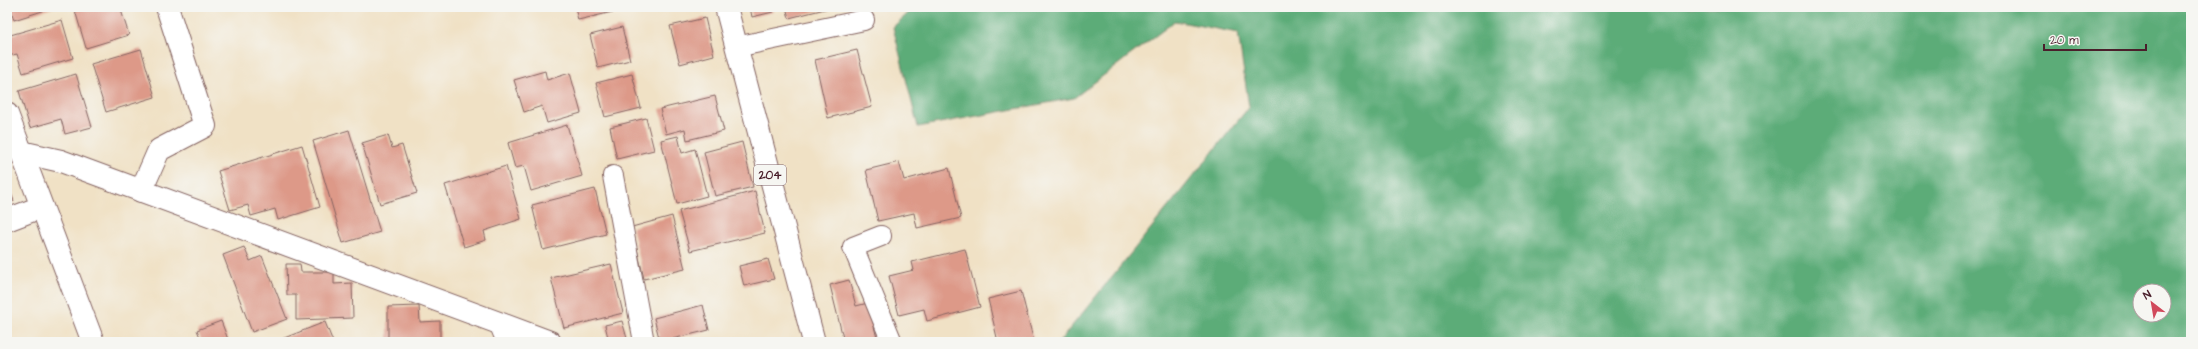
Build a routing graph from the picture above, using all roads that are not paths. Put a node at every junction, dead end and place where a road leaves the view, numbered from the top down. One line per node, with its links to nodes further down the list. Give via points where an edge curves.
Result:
1 (167, 7): 8 (main road, via 205,126 159,150)
2 (726, 7): 4 (main road, 204)
3 (864, 20): 4 (lane)
4 (736, 47): 16 (main road, 204)
5 (7, 114): 6 (main road)
6 (21, 152): 8 (main road, via 61,161); 9 (main road)
7 (613, 176): 15 (lane)
8 (141, 191): 12 (main road)
9 (41, 207): 10 (main road); 13 (main road)
10 (7, 220)
11 (881, 236): 17 (lane, via 853,247)
12 (503, 333): 14 (main road)
13 (93, 342)
14 (550, 342)
15 (644, 342)
16 (814, 342)
17 (892, 342)

